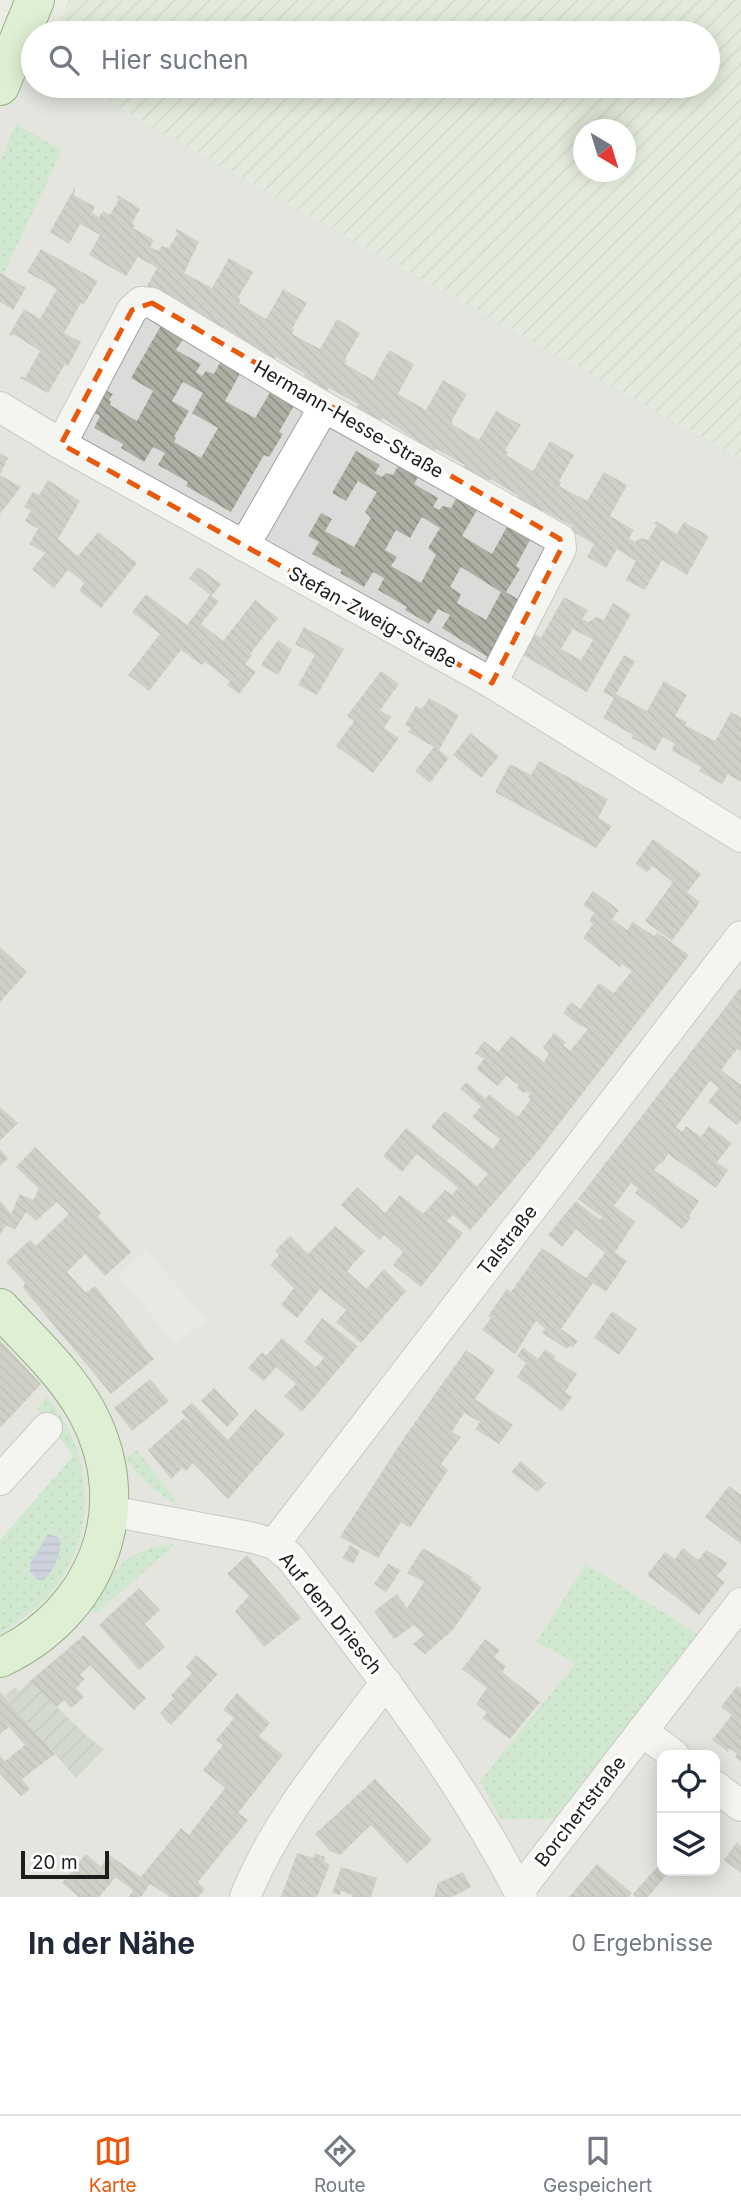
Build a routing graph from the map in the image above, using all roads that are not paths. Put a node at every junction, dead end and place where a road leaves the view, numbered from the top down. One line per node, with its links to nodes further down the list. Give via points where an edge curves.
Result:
1 (35, 0): 2 (main road)
2 (26, 21)
3 (21, 34): 4 (main road)
4 (0, 86)
5 (0, 407): 7 (street, Stefan-Zweig-Straße)
6 (324, 407): 7 (street, Hermann-Hesse-Straße, via 152,303 141,302 132,310); 8 (street); 9 (street, Hermann-Hesse-Straße, via 560,539 561,549)
7 (61, 444): 8 (street, Stefan-Zweig-Straße)
8 (244, 545): 9 (street, Stefan-Zweig-Straße)
9 (492, 683): 10 (street, Stefan-Zweig-Straße)
10 (741, 838)
11 (741, 936): 16 (street, Talstraße)
12 (0, 1308): 15 (main road, via 65,1379 87,1412 105,1456)
13 (47, 1428): 14 (street)
14 (0, 1480)
15 (110, 1511): 16 (street, Auf dem Driesch); 18 (main road, via 92,1572 75,1600 36,1636)
16 (274, 1544): 19 (street, Auf dem Driesch, via 290,1557)
17 (741, 1603): 20 (street, Borchertstraße)
18 (0, 1658)
19 (386, 1682): 24 (street, Auf dem Driesch, via 471,1808); 25 (street, Auf dem Driesch, via 279,1827)
20 (642, 1731): 21 (street); 24 (street, Borchertstraße)
21 (667, 1750)
22 (720, 1790): 23 (street)
23 (741, 1806)
24 (520, 1894)
25 (245, 1897)

